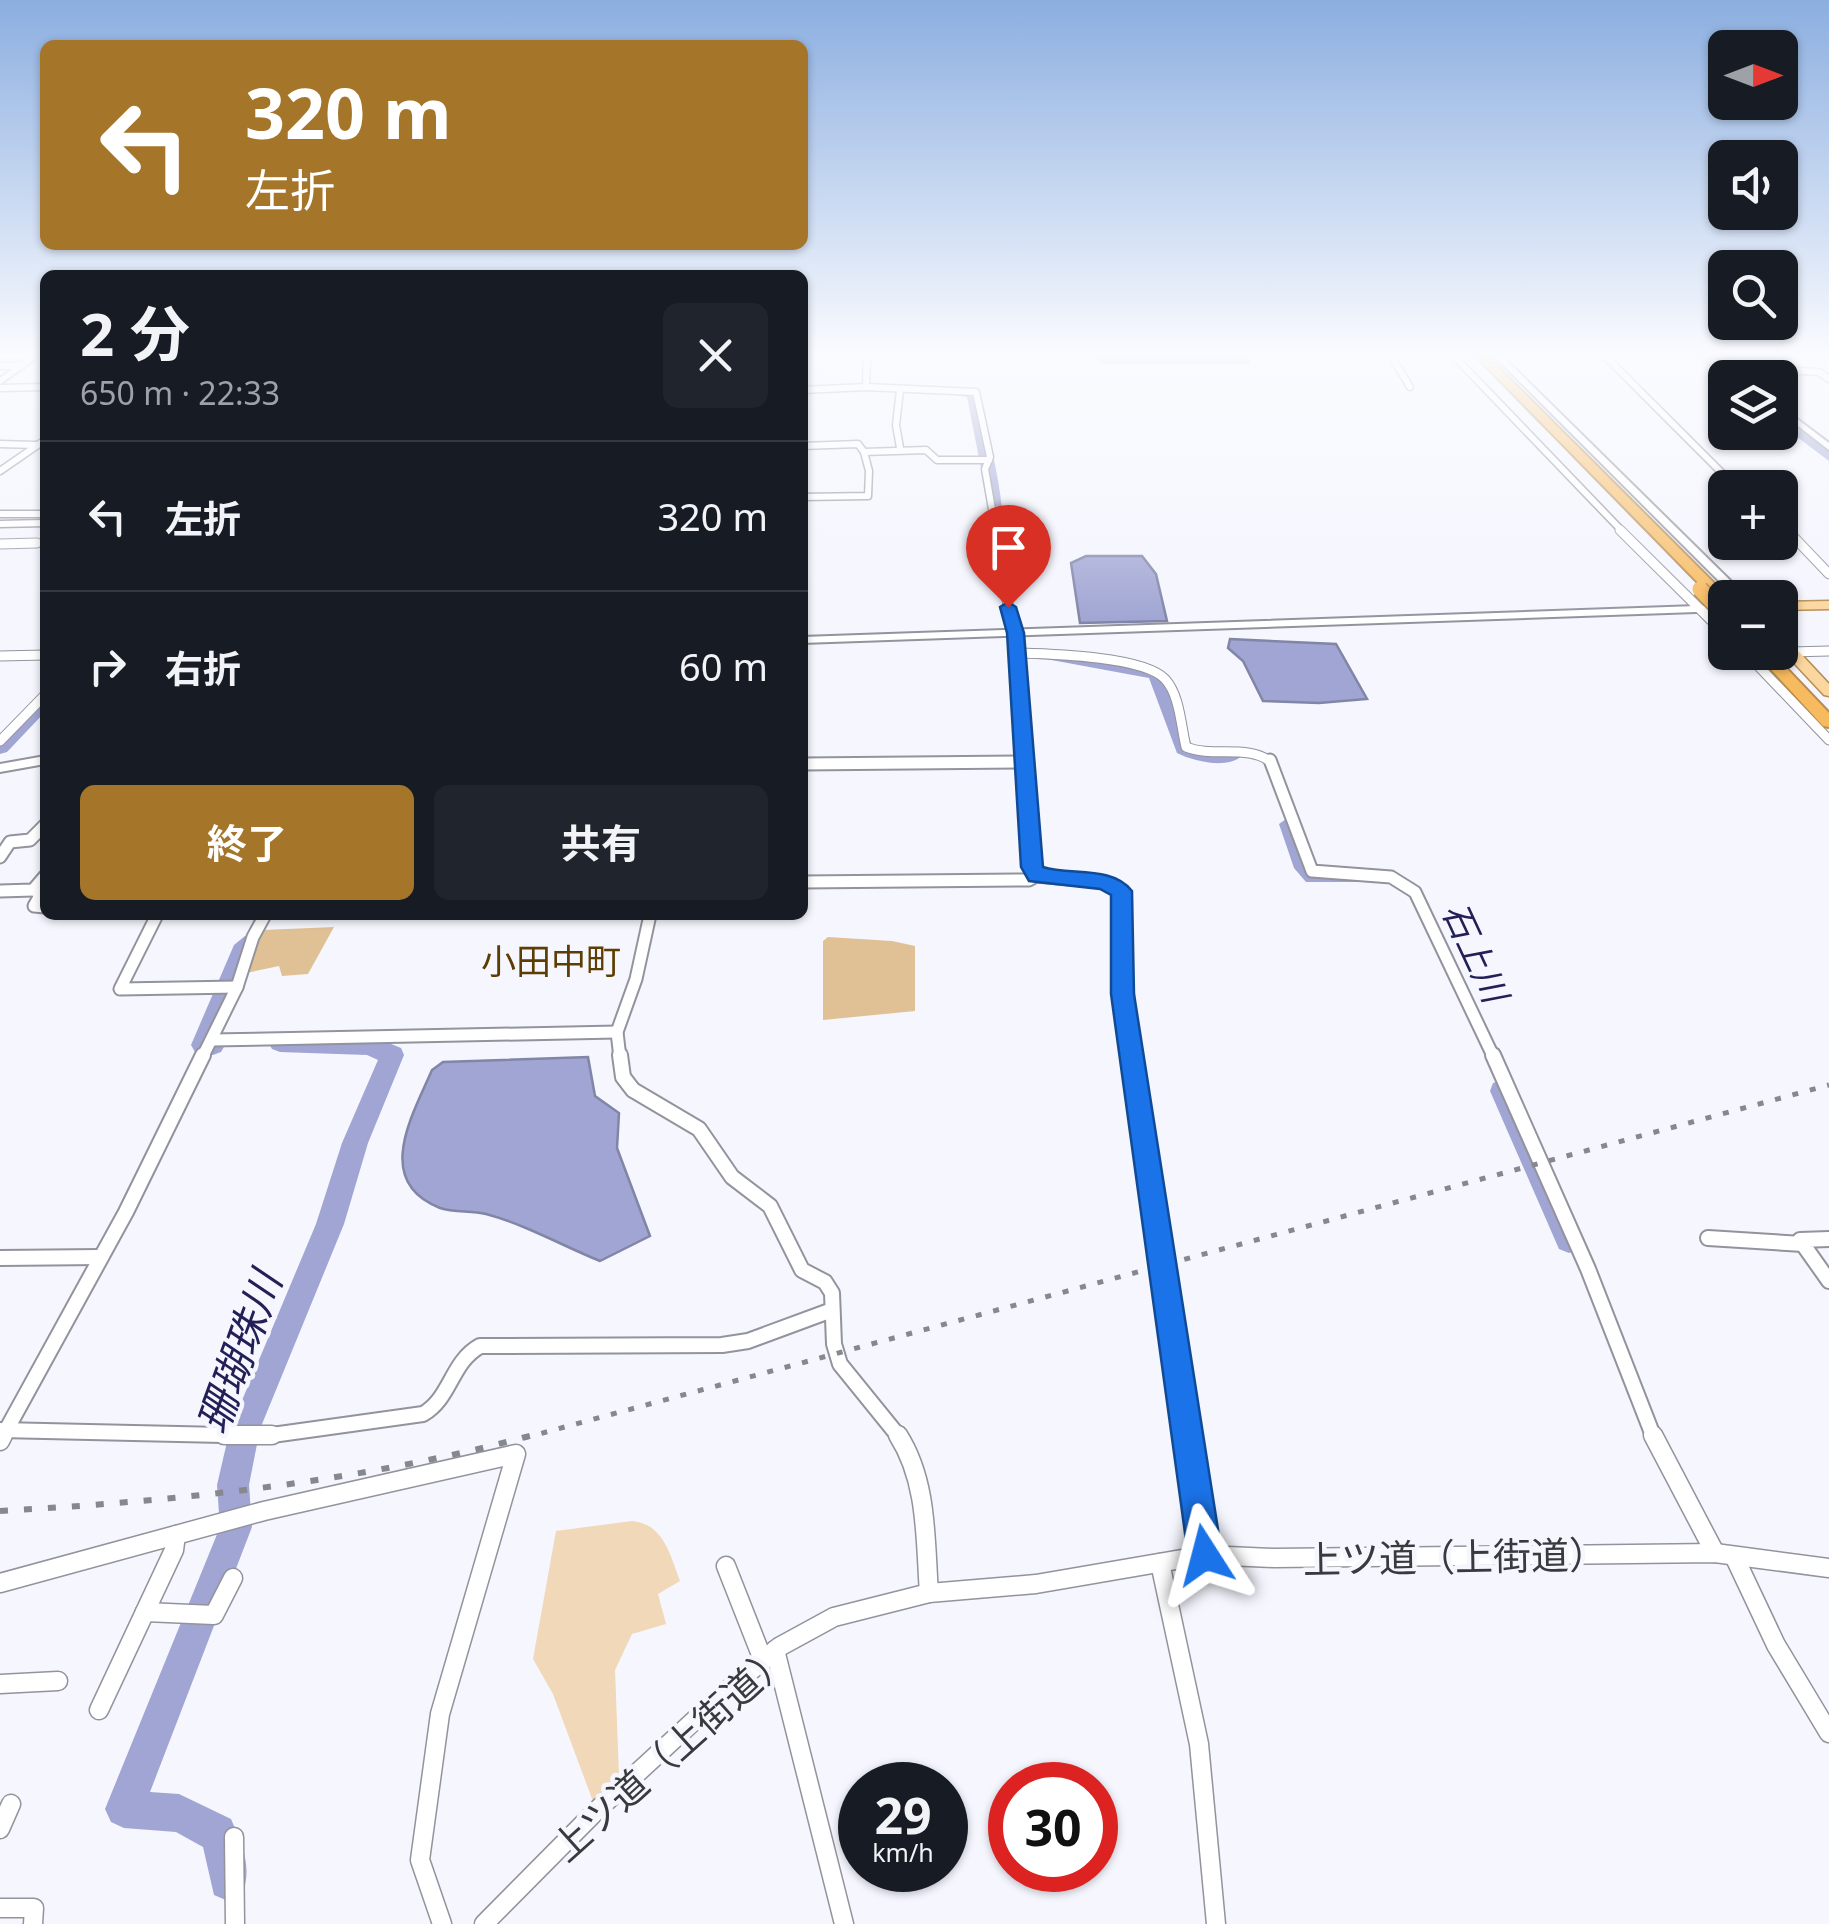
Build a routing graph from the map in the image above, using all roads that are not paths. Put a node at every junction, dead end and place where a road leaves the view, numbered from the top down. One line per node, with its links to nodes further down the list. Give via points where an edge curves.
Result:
1 (40, 442): 10 (street)
2 (899, 442): 12 (street)
3 (984, 442): 14 (street)
4 (1536, 442): 30 (street)
5 (1558, 442): 27 (highway)
6 (1564, 442): 27 (highway)
7 (1585, 442): 26 (street)
8 (1691, 442): 15 (street)
9 (40, 443): 16 (street)
10 (0, 444)
11 (808, 446): 13 (street, via 858,444)
12 (900, 448): 13 (street); 14 (street, via 926,450 937,460)
13 (864, 452): 17 (street, via 868,496)
14 (987, 462): 33 (street, via 990,546)
15 (1719, 470)
16 (0, 471)
17 (808, 497)
18 (0, 514): 19 (street)
19 (40, 514)
20 (40, 523): 21 (street)
21 (0, 524)
22 (1798, 542): 25 (street)
23 (37, 543): 24 (street)
24 (0, 544)
25 (1829, 574)
26 (1725, 580)
27 (1706, 589)
28 (1829, 605): 29 (main road)
29 (1798, 606)
30 (1696, 609): 31 (street); 32 (street); 33 (street)
31 (1708, 609)
32 (1708, 619)
33 (1015, 633): 34 (street); 37 (street)
34 (808, 640)
35 (1798, 649): 36 (street)
36 (1829, 651)
37 (1017, 653): 51 (street); 77 (street, via 1064,654 1156,672 1166,682 1186,746 1270,760 1312,872 1386,875 1414,892 1588,1268 1659,1450)
38 (40, 655): 39 (street)
39 (0, 656)
40 (1798, 664): 44 (main road)
41 (1798, 669): 46 (highway)
42 (1763, 670): 48 (street)
43 (1779, 670): 47 (highway)
44 (1829, 692)
45 (40, 700): 49 (street)
46 (1829, 708)
47 (1829, 722)
48 (1829, 740)
49 (0, 741)
50 (40, 761): 53 (street)
51 (1026, 762): 52 (street); 56 (street)
52 (808, 764)
53 (0, 768)
54 (40, 830): 55 (street, via 30,840 10,842)
55 (0, 857)
56 (1036, 876): 58 (street); 78 (street, via 1104,882 1122,891 1123,994)
57 (40, 882): 59 (street)
58 (808, 882)
59 (33, 890): 60 (street); 61 (street)
60 (0, 891)
61 (40, 892)
62 (154, 920): 65 (street, via 120,989)
63 (262, 920): 65 (street)
64 (649, 920): 66 (street)
65 (237, 988): 67 (street)
66 (617, 1032): 67 (street); 74 (street, via 623,1077 632,1090 699,1129 732,1177 770,1206 802,1270 826,1282)
67 (212, 1040): 71 (street)
68 (1708, 1238): 70 (street)
69 (1829, 1239): 70 (street, via 1802,1238)
70 (1803, 1244): 73 (street)
71 (101, 1257): 72 (street); 75 (street)
72 (0, 1258)
73 (1829, 1280)
74 (832, 1310): 75 (street, via 722,1346 480,1346 460,1359 429,1412 384,1420 266,1436); 84 (street, via 840,1364 910,1455 923,1502)
75 (2, 1433)
76 (176, 1535): 83 (street); 85 (street); 97 (street, via 516,1454 440,1714 420,1860)
77 (1724, 1554): 78 (street, 上ツ道（上街道）); 81 (street, 上ツ道（上街道）); 90 (street)
78 (1205, 1555): 79 (street, 上ツ道（上街道）)
79 (1160, 1563): 84 (street, 上ツ道（上街道）); 100 (street, via 1199,1744)
80 (726, 1566): 86 (street)
81 (1829, 1568)
82 (233, 1578): 85 (street, via 219,1610)
83 (0, 1582)
84 (928, 1593): 86 (street, 上ツ道（上街道）, via 834,1617)
85 (144, 1612): 89 (street)
86 (769, 1655): 98 (street, 上ツ道（上街道）, via 596,1811); 99 (street)
87 (58, 1681): 88 (street)
88 (0, 1684)
89 (100, 1710)
90 (1829, 1732)
91 (11, 1804): 92 (street)
92 (0, 1829)
93 (234, 1837): 96 (street)
94 (0, 1908): 95 (street, via 34,1908)
95 (33, 1924)
96 (235, 1924)
97 (442, 1924)
98 (484, 1924)
99 (844, 1924)
100 (1216, 1924)

